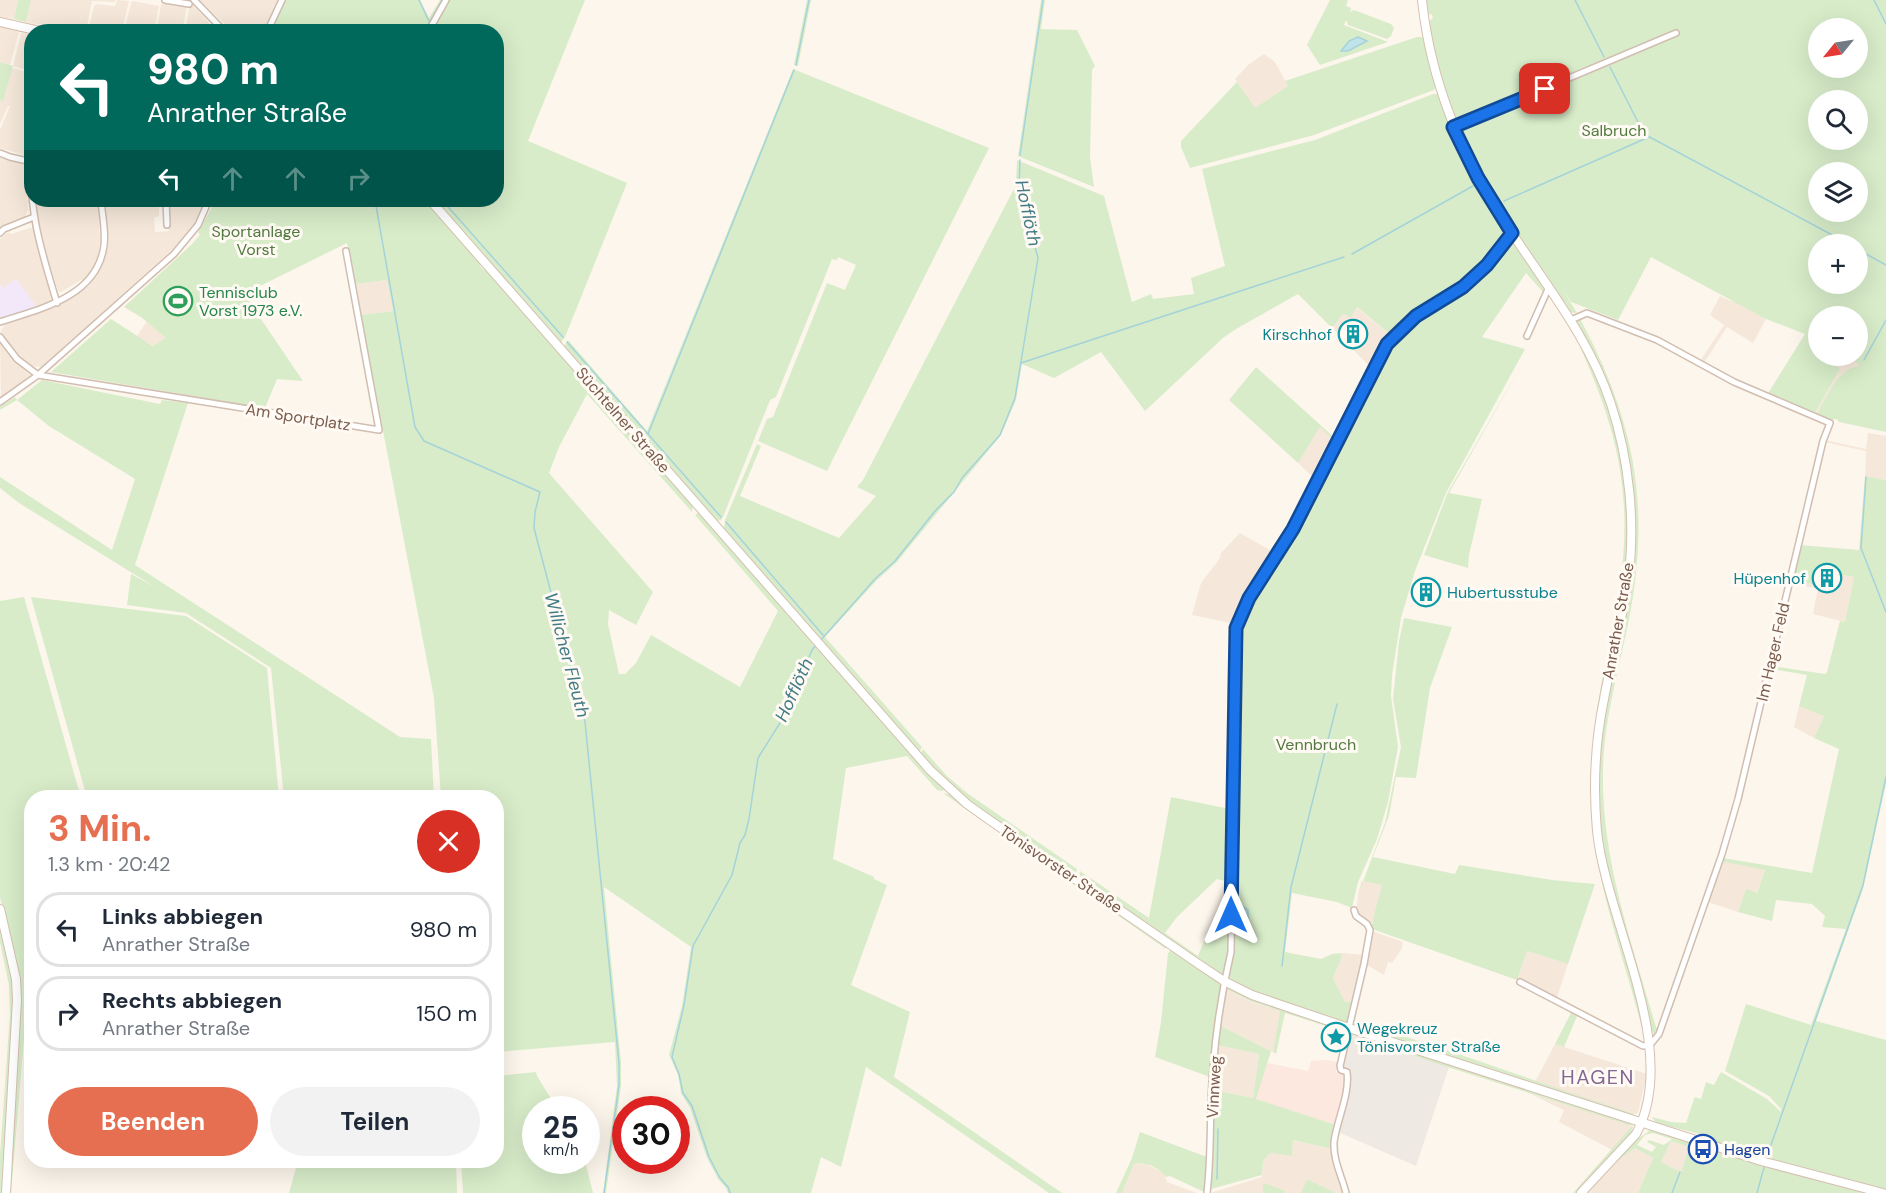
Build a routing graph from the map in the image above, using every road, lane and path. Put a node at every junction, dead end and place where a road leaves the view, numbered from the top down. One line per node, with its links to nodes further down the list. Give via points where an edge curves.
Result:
1 (165, 0): 6 (street)
2 (194, 0): 8 (street)
3 (282, 0): 9 (street)
4 (446, 0): 10 (street)
5 (1422, 0): 13 (main road, Anrather Straße, via 1426,33)
6 (189, 4)
7 (0, 22): 11 (main road)
8 (217, 24)
9 (271, 24)
10 (432, 24)
11 (24, 27)
12 (1676, 33): 13 (street)
13 (1453, 127): 24 (main road, Anrather Straße)
14 (0, 153): 15 (street)
15 (24, 160)
16 (32, 207): 21 (street)
17 (101, 207): 27 (street, via 104,249 96,272)
18 (166, 207): 22 (street)
19 (206, 207): 32 (street, via 198,225 174,254)
20 (436, 207): 34 (main road, Süchtelner Straße)
21 (34, 217): 23 (street); 27 (street)
22 (167, 225)
23 (0, 233)
24 (1512, 233): 26 (main road, Anrather Straße); 37 (street, via 1463,287 1416,316 1387,344 1293,529 1249,598 1236,628 1231,952)
25 (346, 251): 32 (street, Am Sportplatz, via 379,430)
26 (1549, 287): 28 (main road, Anrather Straße); 30 (street)
27 (57, 303): 29 (street)
28 (1571, 320): 40 (main road, Anrather Straße, via 1611,403 1630,496 1628,580 1596,745 1595,794 1597,834 1609,889); 40 (street, Im Hager Feld, via 1587,312 1657,340 1744,387 1830,423 1722,854 1659,1034)
29 (0, 322)
30 (1527, 336)
31 (0, 337): 32 (street, via 16,359)
32 (38, 375): 33 (street)
33 (0, 402)
34 (817, 643): 37 (main road, Tönisvorster Straße, via 923,764 967,804)
35 (0, 909): 42 (main road, via 17,1000)
36 (1353, 910): 39 (street, via 1370,930)
37 (1224, 981): 39 (main road, Tönisvorster Straße, via 1252,995); 43 (street, Vinnweg, via 1213,1070)
38 (1520, 982): 40 (street, via 1644,1046)
39 (1349, 1028): 41 (main road, Tönisvorster Straße); 44 (street, via 1340,1066 1347,1072 1348,1082 1334,1144)
40 (1650, 1045): 41 (main road, Anrather Straße, via 1650,1082)
41 (1642, 1122): 45 (main road, via 1636,1134); 46 (main road, Tönisvorster Straße, via 1765,1162)
42 (6, 1193)
43 (1207, 1193)
44 (1346, 1193)
45 (1581, 1193)
46 (1883, 1193)

